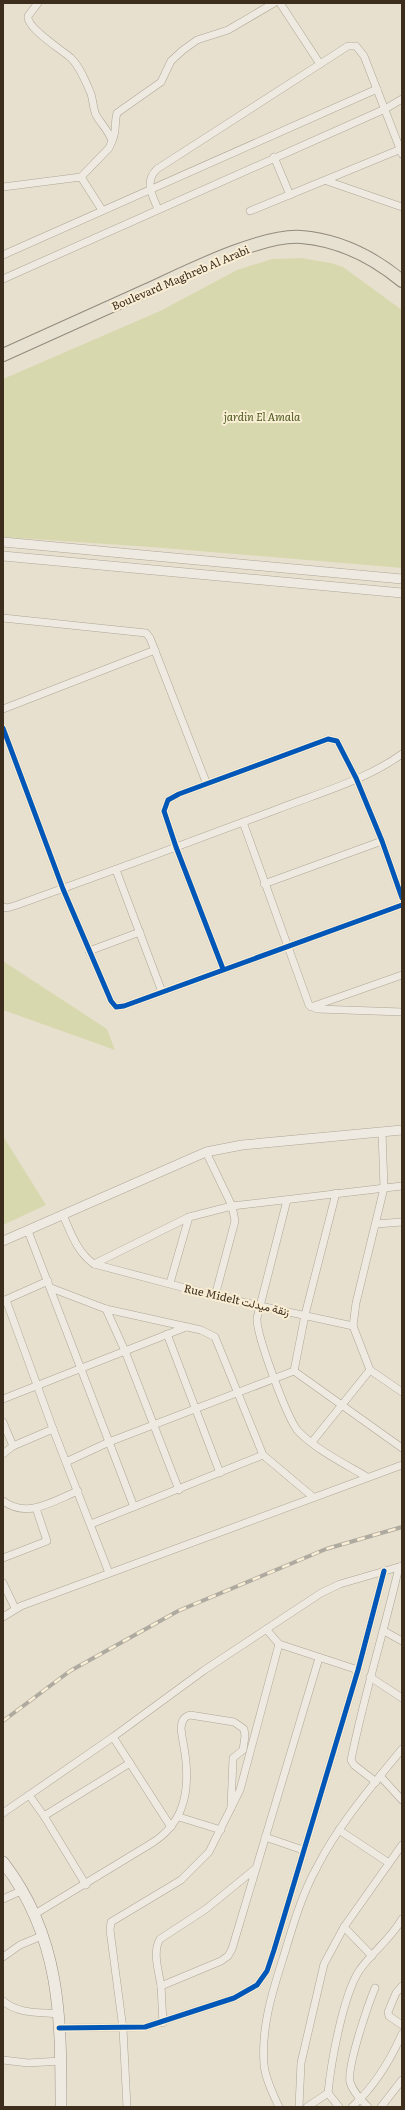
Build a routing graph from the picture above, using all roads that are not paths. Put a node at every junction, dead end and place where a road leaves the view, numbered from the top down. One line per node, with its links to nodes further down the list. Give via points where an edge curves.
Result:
1 (38, 3): 8 (street, via 28,16 28,21 78,67 91,94 95,112)
2 (274, 3): 8 (street, via 228,30 197,40 183,50 171,61 161,82 117,113)
3 (280, 3): 4 (street)
4 (320, 64): 5 (street, via 342,48 356,46 364,56); 14 (street, via 157,169 150,180)
5 (377, 89): 7 (street); 14 (street)
6 (402, 99): 7 (street)
7 (385, 109): 9 (street); 10 (street)
8 (112, 141): 11 (street, via 109,148)
9 (401, 152): 12 (street)
10 (274, 158): 15 (street); 17 (street)
11 (81, 177): 13 (street); 18 (street)
12 (327, 181): 15 (street); 16 (street)
13 (3, 187)
14 (150, 189): 17 (street); 18 (street)
15 (290, 195): 19 (street)
16 (402, 207)
17 (158, 209): 22 (street)
18 (102, 210): 20 (street)
19 (250, 211)
20 (3, 254)
21 (399, 274): 23 (main road, Boulevard Maghreb Al Arabi, via 356,250 328,242 300,237 273,240 208,263)
22 (3, 279)
23 (3, 355)
24 (3, 542): 26 (street)
25 (3, 556): 28 (street)
26 (307, 570): 27 (street); 28 (street)
27 (402, 579)
28 (305, 585): 29 (street)
29 (402, 593)
30 (3, 618): 31 (street, via 146,633)
31 (155, 650): 32 (street); 37 (street)
32 (3, 709)
33 (3, 728): 34 (street)
34 (5, 740): 43 (street)
35 (402, 754): 36 (street)
36 (356, 778): 37 (street, via 341,745 332,739); 38 (street); 39 (street)
37 (206, 782): 40 (street, via 179,794 165,805 164,811)
38 (243, 822): 40 (street); 42 (street)
39 (382, 841): 42 (street); 44 (street)
40 (176, 848): 41 (street); 50 (street)
41 (116, 870): 43 (street); 47 (street)
42 (264, 884): 48 (street)
43 (63, 889): 46 (street, via 17,906); 49 (street)
44 (402, 898)
45 (402, 905): 48 (street)
46 (3, 907)
47 (140, 932): 49 (street); 52 (street)
48 (286, 947): 50 (street); 53 (street)
49 (89, 951): 52 (street, via 116,1007)
50 (223, 970): 52 (street)
51 (402, 975): 53 (street)
52 (162, 992)
53 (311, 1007): 54 (street)
54 (402, 1012)
55 (402, 1130): 56 (street)
56 (382, 1132): 57 (street, via 242,1145); 59 (street)
57 (206, 1152): 62 (street); 63 (street)
58 (402, 1186): 59 (street)
59 (384, 1188): 60 (street); 66 (street)
60 (336, 1193): 61 (street); 76 (street)
61 (287, 1200): 62 (street); 74 (street)
62 (232, 1206): 64 (street); 72 (street, via 235,1228)
63 (63, 1215): 67 (street); 69 (street, via 77,1245)
64 (189, 1217): 69 (street); 70 (street)
65 (402, 1222): 66 (street)
66 (376, 1224): 78 (street, via 356,1303)
67 (28, 1231): 68 (street); 71 (street)
68 (3, 1242)
69 (94, 1264): 70 (street, Rue Midelt زنقة ميدلت)
70 (170, 1283): 72 (street, Rue Midelt زنقة ميدلت)
71 (50, 1285): 73 (street); 75 (street); 81 (street)
72 (215, 1296): 74 (street, Rue Midelt زنقة ميدلت)
73 (4, 1300): 85 (street)
74 (261, 1306): 76 (street, Rue Midelt زنقة ميدلت); 84 (street, via 257,1318 258,1329)
75 (106, 1308): 77 (street); 80 (street)
76 (305, 1315): 78 (street, Rue Midelt زنقة ميدلت); 83 (street)
77 (186, 1326): 79 (street); 87 (street, via 215,1337)
78 (353, 1326): 82 (street)
79 (167, 1334): 80 (street); 90 (street)
80 (125, 1351): 81 (street); 92 (street)
81 (81, 1369): 85 (street); 94 (street)
82 (370, 1370): 86 (street); 89 (street)
83 (294, 1371): 84 (street); 89 (street)
84 (275, 1378): 87 (street); 95 (street, via 297,1430)
85 (38, 1386): 88 (street); 93 (street)
86 (402, 1392)
87 (238, 1393): 90 (street); 99 (street)
88 (3, 1399)
89 (341, 1405): 95 (street); 97 (street)
90 (195, 1409): 92 (street); 102 (street)
91 (3, 1422): 96 (street)
92 (152, 1426): 94 (street); 104 (street)
93 (53, 1429): 96 (street); 100 (street)
94 (109, 1442): 100 (street); 108 (street)
95 (312, 1442): 103 (street)
96 (12, 1446): 98 (street)
97 (402, 1448)
98 (3, 1454)
99 (263, 1455): 102 (street); 106 (street)
100 (66, 1462): 105 (street)
101 (402, 1465): 103 (street)
102 (220, 1473): 104 (street)
103 (366, 1477): 106 (street)
104 (178, 1490): 108 (street)
105 (78, 1491): 109 (street); 110 (street)
106 (314, 1498): 114 (street)
107 (3, 1501): 109 (street, via 12,1508)
108 (134, 1507): 110 (street)
109 (36, 1508): 111 (street, via 47,1541)
110 (91, 1524): 114 (street)
111 (3, 1558)
112 (400, 1567): 113 (street); 116 (street)
113 (384, 1571): 122 (street, via 340,1584 321,1593); 127 (street)
114 (109, 1573): 120 (street)
115 (3, 1583): 118 (street)
116 (394, 1590): 117 (street); 123 (street)
117 (402, 1591)
118 (10, 1597): 119 (street); 120 (street)
119 (3, 1603)
120 (15, 1608): 121 (street)
121 (3, 1617)
122 (266, 1629): 125 (street); 130 (street, via 203,1671)
123 (384, 1630): 124 (street); 128 (street)
124 (402, 1641)
125 (279, 1644): 126 (street); 136 (street, via 240,1790)
126 (319, 1658): 127 (street); 143 (street)
127 (358, 1670): 145 (street)
128 (370, 1677): 129 (street); 133 (street, via 351,1760 352,1764)
129 (402, 1698)
130 (113, 1737): 132 (street); 134 (street)
131 (402, 1749): 133 (street)
132 (130, 1763): 138 (street); 140 (street)
133 (378, 1779): 135 (street); 142 (street)
134 (29, 1795): 137 (street); 138 (street)
135 (402, 1800)
136 (231, 1810): 139 (street, via 233,1758 243,1750 244,1729 234,1722 190,1715 183,1718 180,1728 187,1776); 141 (street)
137 (3, 1813)
138 (44, 1816): 149 (street)
139 (179, 1817): 140 (street); 141 (street)
140 (172, 1827): 149 (street, via 163,1836)
141 (221, 1830): 166 (street, via 209,1852 181,1880 111,1922)
142 (339, 1830): 147 (street); 176 (street, via 307,1886 273,1988 265,2031 264,2065)
143 (265, 1837): 145 (street); 148 (street)
144 (402, 1845): 147 (street)
145 (303, 1850): 163 (street, via 267,1971 257,1985 234,1998)
146 (3, 1862): 150 (main road)
147 (389, 1863): 154 (street)
148 (255, 1869): 158 (street, via 228,1956); 158 (street, via 202,1913 160,1939 156,1945 156,1952)
149 (86, 1885): 152 (street)
150 (23, 1890): 151 (street); 152 (main road)
151 (3, 1899)
152 (36, 1914): 155 (main road)
153 (402, 1919): 156 (street)
154 (344, 1926): 156 (street); 177 (street, via 324,1964 301,2063)
155 (44, 1935): 157 (street, via 20,1945); 162 (main road)
156 (372, 1956): 172 (street, via 359,1972 352,1987 333,2056)
157 (3, 1957)
158 (161, 1986): 163 (street)
159 (402, 1986): 164 (street, via 388,2012 389,2016)
160 (375, 1988): 173 (street, via 362,2024 350,2074 352,2087)
161 (3, 2001): 162 (street, via 13,2008 24,2011)
162 (58, 2014): 165 (main road)
163 (163, 2023): 166 (street)
164 (402, 2025)
165 (59, 2028): 166 (street); 169 (main road)
166 (123, 2028): 175 (street)
167 (402, 2034): 173 (street, via 388,2062)
168 (3, 2060): 169 (street, via 28,2064)
169 (61, 2061): 174 (main road)
170 (402, 2080): 171 (street)
171 (399, 2090): 182 (street)
172 (328, 2093): 178 (street); 179 (street)
173 (360, 2099): 180 (street); 181 (street)
174 (61, 2107)
175 (127, 2107)
176 (279, 2107)
177 (299, 2107)
178 (307, 2107)
179 (339, 2107)
180 (352, 2107)
181 (368, 2107)
182 (381, 2107)

